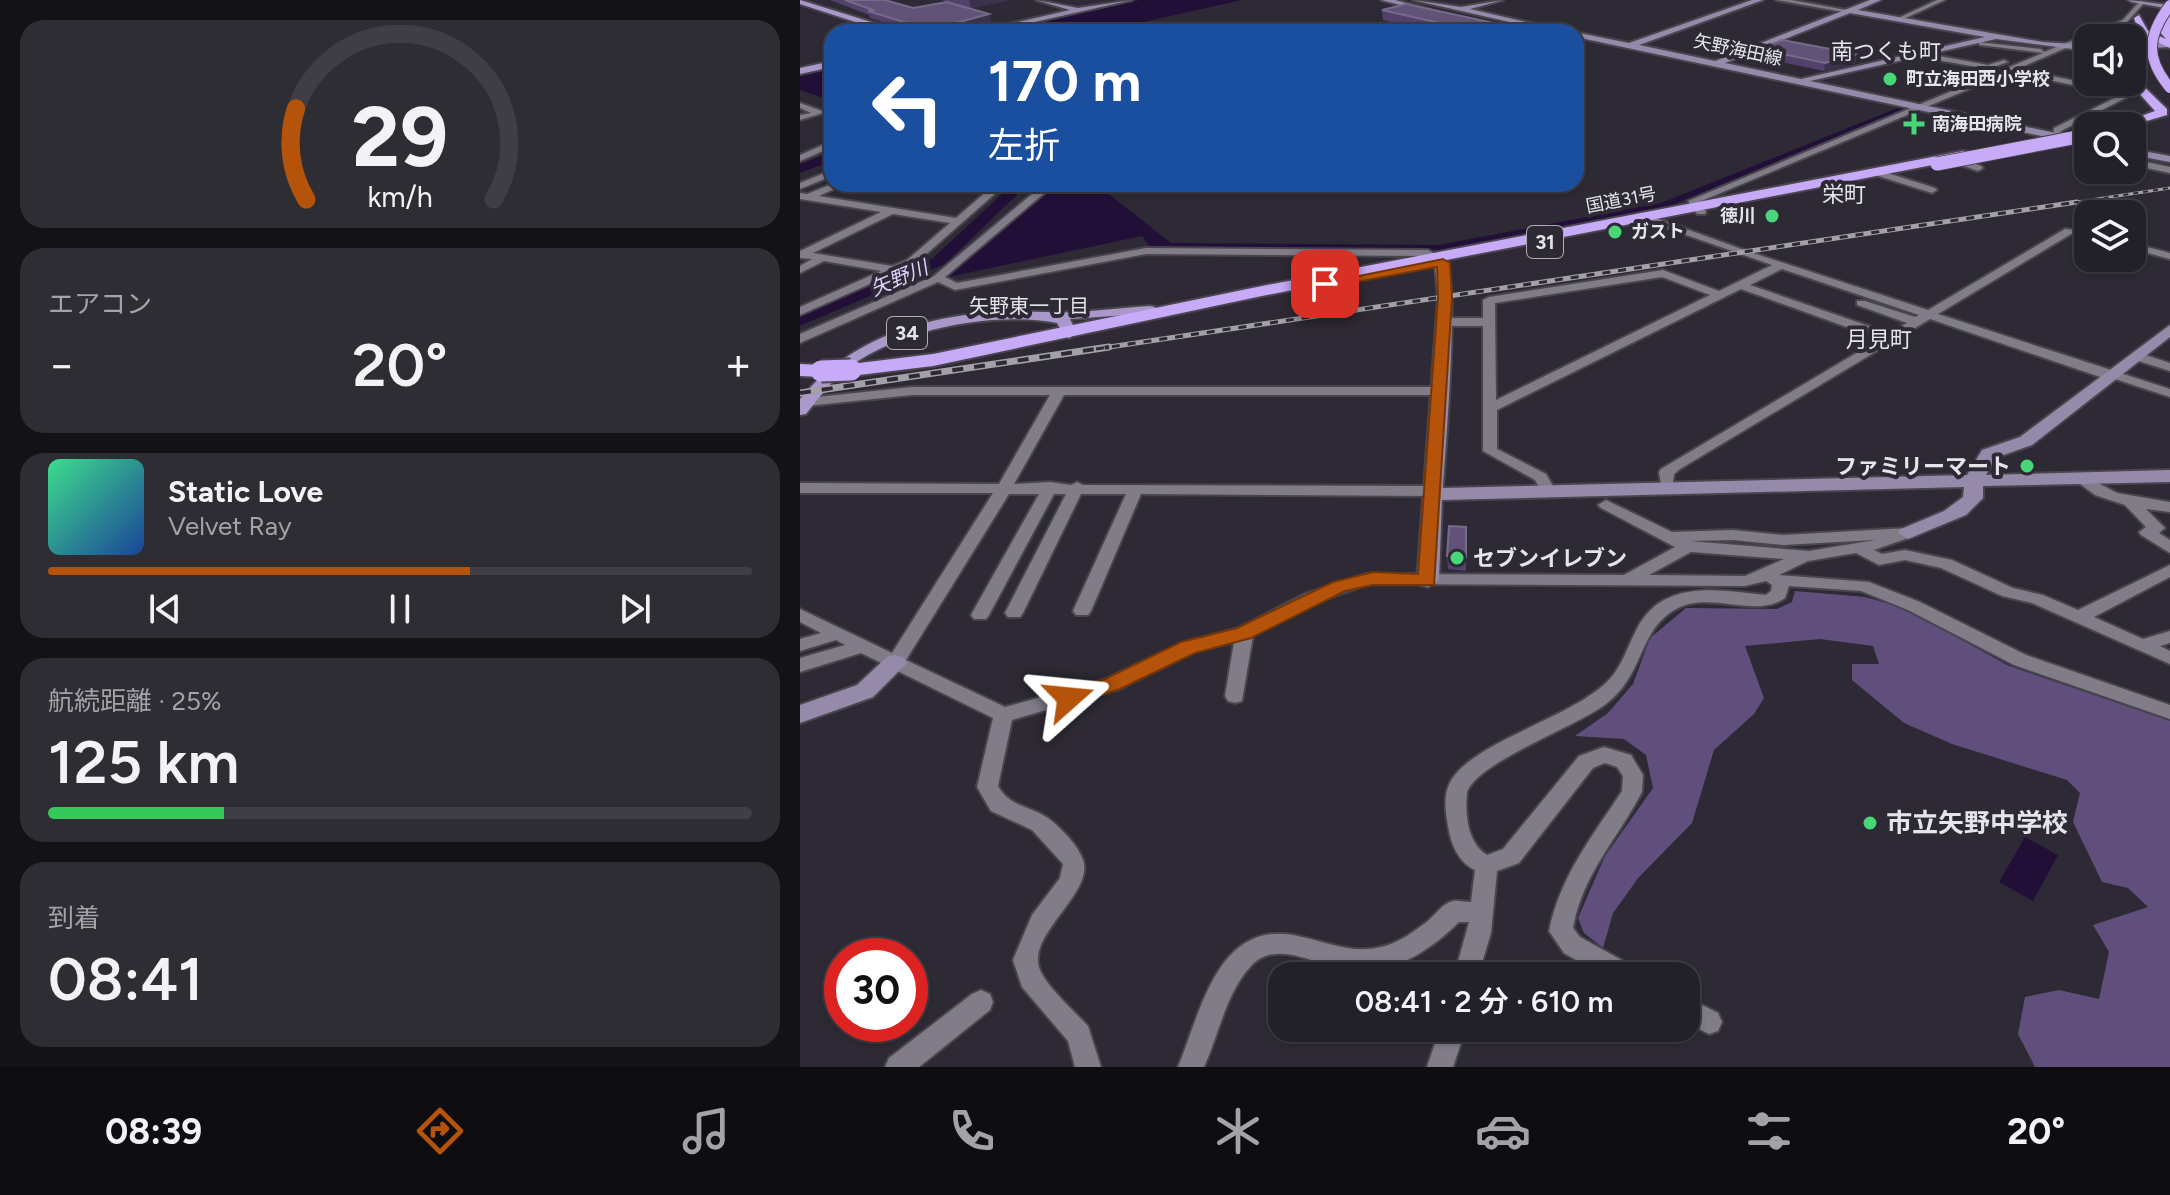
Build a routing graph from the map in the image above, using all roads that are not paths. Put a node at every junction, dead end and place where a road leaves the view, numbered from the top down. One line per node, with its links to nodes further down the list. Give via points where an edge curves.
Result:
1 (1040, 0): 18 (street)
2 (1128, 0): 18 (street)
3 (1385, 0): 21 (street)
4 (1417, 0): 19 (street)
5 (1499, 0): 19 (street)
6 (1759, 0): 40 (street)
7 (1779, 0): 20 (street)
8 (1877, 0): 20 (street)
9 (1942, 0): 24 (street)
10 (2050, 0): 11 (street)
11 (2068, 0)
12 (2132, 0): 15 (street)
13 (2154, 0): 23 (highway)
14 (2163, 0): 23 (highway)
15 (2142, 2): 17 (street); 30 (street)
16 (800, 4): 25 (main road); 26 (main road)
17 (2170, 6): 35 (highway, bridge, via 2152,27)
18 (1079, 10): 27 (street)
19 (1460, 10): 21 (street); 29 (street)
20 (1849, 11): 24 (street); 47 (street)
21 (1445, 14): 28 (street)
22 (2170, 17): 36 (highway, via 2164,31)
23 (2142, 19): 31 (highway); 36 (highway, via 2144,33); 63 (highway, via 2133,61 2143,83)
24 (1897, 20): 33 (street)
25 (859, 24)
26 (867, 24)
27 (1015, 24)
28 (1492, 24)
29 (1527, 24)
30 (2131, 24)
31 (2135, 24)
32 (1584, 36): 40 (street, 矢野海田線)
33 (1994, 38): 34 (street); 45 (street)
34 (1980, 43): 43 (street); 45 (street)
35 (2150, 43): 36 (street); 39 (street); 52 (street); 57 (highway, bridge, via 2152,65); 63 (highway, via 2147,73)
36 (2170, 43)
37 (1584, 44): 44 (street, 矢野海田線)
38 (2074, 44): 41 (street)
39 (2146, 44)
40 (1629, 46): 44 (street); 47 (street, 矢野海田線)
41 (2061, 47): 42 (street); 45 (street)
42 (2074, 47)
43 (1948, 50): 46 (street); 49 (street)
44 (1615, 51): 51 (street, 矢野海田線)
45 (2033, 53): 49 (street)
46 (1923, 55): 49 (street, via 1988,67); 55 (street)
47 (1716, 64): 51 (street); 55 (street, 矢野海田線)
48 (824, 65): 50 (main road)
49 (2007, 65): 54 (street); 62 (street)
50 (800, 70)
51 (1702, 70): 56 (street, 矢野海田線)
52 (2159, 72): 53 (street); 57 (street)
53 (2170, 72)
54 (2074, 80)
55 (1797, 81): 56 (street); 60 (street, 矢野海田線)
56 (1782, 87): 60 (street, 矢野海田線)
57 (2170, 87)
58 (2130, 96): 68 (street, via 2057,130)
59 (2141, 96): 63 (highway)
60 (1892, 101): 62 (street, 矢野海田線)
61 (800, 105): 64 (street, via 819,113)
62 (1913, 105): 68 (street, 矢野海田線); 86 (street)
63 (2169, 113): 65 (highway)
64 (800, 118)
65 (2146, 120)
66 (821, 123): 67 (street)
67 (800, 124)
68 (2057, 136): 69 (highway, 国道31号 / 31); 78 (highway, 国道31号 / 31)
69 (2074, 137)
70 (2074, 140): 78 (highway, bridge)
71 (2074, 141): 78 (highway, 国道31号 / 31, via 1971,166)
72 (824, 148): 74 (street)
73 (2146, 155): 75 (street)
74 (800, 158)
75 (2170, 159)
76 (2146, 165): 77 (street)
77 (2170, 170)
78 (1881, 175): 82 (street); 86 (highway, 国道31号 / 31); 86 (highway, 国道31号 / 31)
79 (824, 176): 80 (street)
80 (800, 186)
81 (824, 190): 85 (street)
82 (1932, 190)
83 (992, 192): 88 (street)
84 (1040, 192): 100 (street)
85 (802, 198): 87 (street)
86 (1705, 205): 89 (highway, 国道31号 / 31); 95 (highway, 国道31号 / 31)
87 (891, 211): 88 (street); 92 (street)
88 (958, 221): 98 (street)
89 (1656, 221): 95 (highway, 国道31号 / 31); 96 (street)
90 (2074, 230): 105 (street)
91 (2146, 250): 93 (street)
92 (801, 255): 94 (street)
93 (2170, 256)
94 (822, 258): 97 (street); 98 (street)
95 (1441, 261): 100 (street, via 1428,253 1146,251 955,287); 102 (highway, 国道31号 / 31); 107 (street); 110 (highway, 国道31号 / 31)
96 (1781, 265): 99 (street); 105 (street)
97 (800, 270)
98 (896, 271): 104 (street)
99 (1768, 271): 101 (street); 109 (street)
100 (938, 278): 113 (street)
101 (1740, 285): 103 (street); 112 (street)
102 (1257, 292): 106 (main road, 34, via 1132,314); 110 (highway, 国道31号 / 31)
103 (1720, 295): 108 (street, via 1663,273 1489,300); 122 (street)
104 (800, 311)
105 (1931, 314): 109 (street); 117 (street)
106 (1039, 317): 110 (main road, via 1063,320); 121 (main road, 34, via 961,320 901,335 841,366)
107 (1444, 322): 108 (street); 119 (street)
108 (1489, 322): 122 (street)
109 (1917, 322): 112 (street)
110 (1069, 333): 116 (highway, 国道31号 / 31, bridge, via 933,360)
111 (2166, 337): 114 (street)
112 (1890, 338): 131 (street, via 1666,472)
113 (800, 339)
114 (2136, 356): 115 (street); 117 (street)
115 (2170, 367)
116 (800, 370)
117 (2112, 375): 120 (street); 125 (street, via 2026,441 1988,454)
118 (1060, 390): 119 (street); 121 (street, via 878,393); 126 (street)
119 (1440, 391): 133 (street)
120 (2170, 393)
121 (803, 406)
122 (1490, 408): 132 (street, via 1490,451 1541,477)
123 (2170, 476): 124 (street)
124 (2081, 478): 125 (street); 134 (street, via 2092,490)
125 (1974, 480): 131 (street); 137 (street, via 1973,498 1958,514 1924,522)
126 (1005, 487): 127 (street); 129 (street); 160 (street)
127 (1050, 487): 128 (street); 151 (street)
128 (1077, 487): 130 (street); 149 (street)
129 (800, 488)
130 (1136, 488): 133 (street); 148 (street)
131 (1667, 488): 132 (street)
132 (1548, 491): 133 (street)
133 (1434, 492): 145 (street)
134 (2131, 503): 136 (street); 140 (street, via 2157,528 2147,532)
135 (1606, 505): 138 (street)
136 (2170, 507)
137 (1908, 533): 138 (street, via 1783,540); 141 (street)
138 (1672, 537): 139 (street)
139 (1688, 547): 142 (street); 147 (street)
140 (2170, 548)
141 (1861, 549): 142 (street); 152 (street, via 1879,560 1905,555 1946,564)
142 (1808, 556): 144 (street)
143 (2169, 571): 152 (street)
144 (1760, 579): 146 (street); 147 (street)
145 (1428, 580): 147 (street); 153 (street, via 1350,583)
146 (1781, 581): 163 (street, via 1873,589 2020,660); 166 (street, via 1779,594 1769,601 1689,598 1666,606 1640,629 1617,685 1462,781 1457,805 1462,844 1471,857)
147 (1624, 582)
148 (1082, 611)
149 (1014, 613)
150 (800, 615): 154 (street)
151 (980, 615)
152 (2078, 618): 158 (street)
153 (1244, 633): 162 (street); 165 (street, via 1188,647 1112,684)
154 (837, 634): 156 (street); 157 (street)
155 (2170, 637): 158 (street)
156 (800, 645)
157 (861, 646): 160 (street); 161 (street)
158 (2141, 646): 159 (street)
159 (2170, 658)
160 (895, 663): 164 (street, via 865,691); 165 (street)
161 (800, 665)
162 (1235, 696)
163 (2170, 712)
164 (800, 714)
165 (1003, 715): 175 (street, via 987,787 998,805 1040,824 1074,864 1071,881 1040,922 1025,960 1031,979 1079,1035)
166 (1487, 865): 167 (street); 169 (street, via 1511,856 1586,762 1604,755 1624,761 1633,775 1632,792 1575,878 1561,931 1572,945)
167 (1482, 913): 168 (street); 176 (street, via 1454,911 1409,947 1358,961 1283,945 1264,945 1245,954)
168 (1470, 962)
169 (1602, 962)
170 (981, 1002): 174 (street)
171 (1700, 1017): 172 (street)
172 (1709, 1022)
173 (1448, 1042): 177 (street)
174 (898, 1067)
175 (1088, 1067)
176 (1191, 1067)
177 (1440, 1067)

